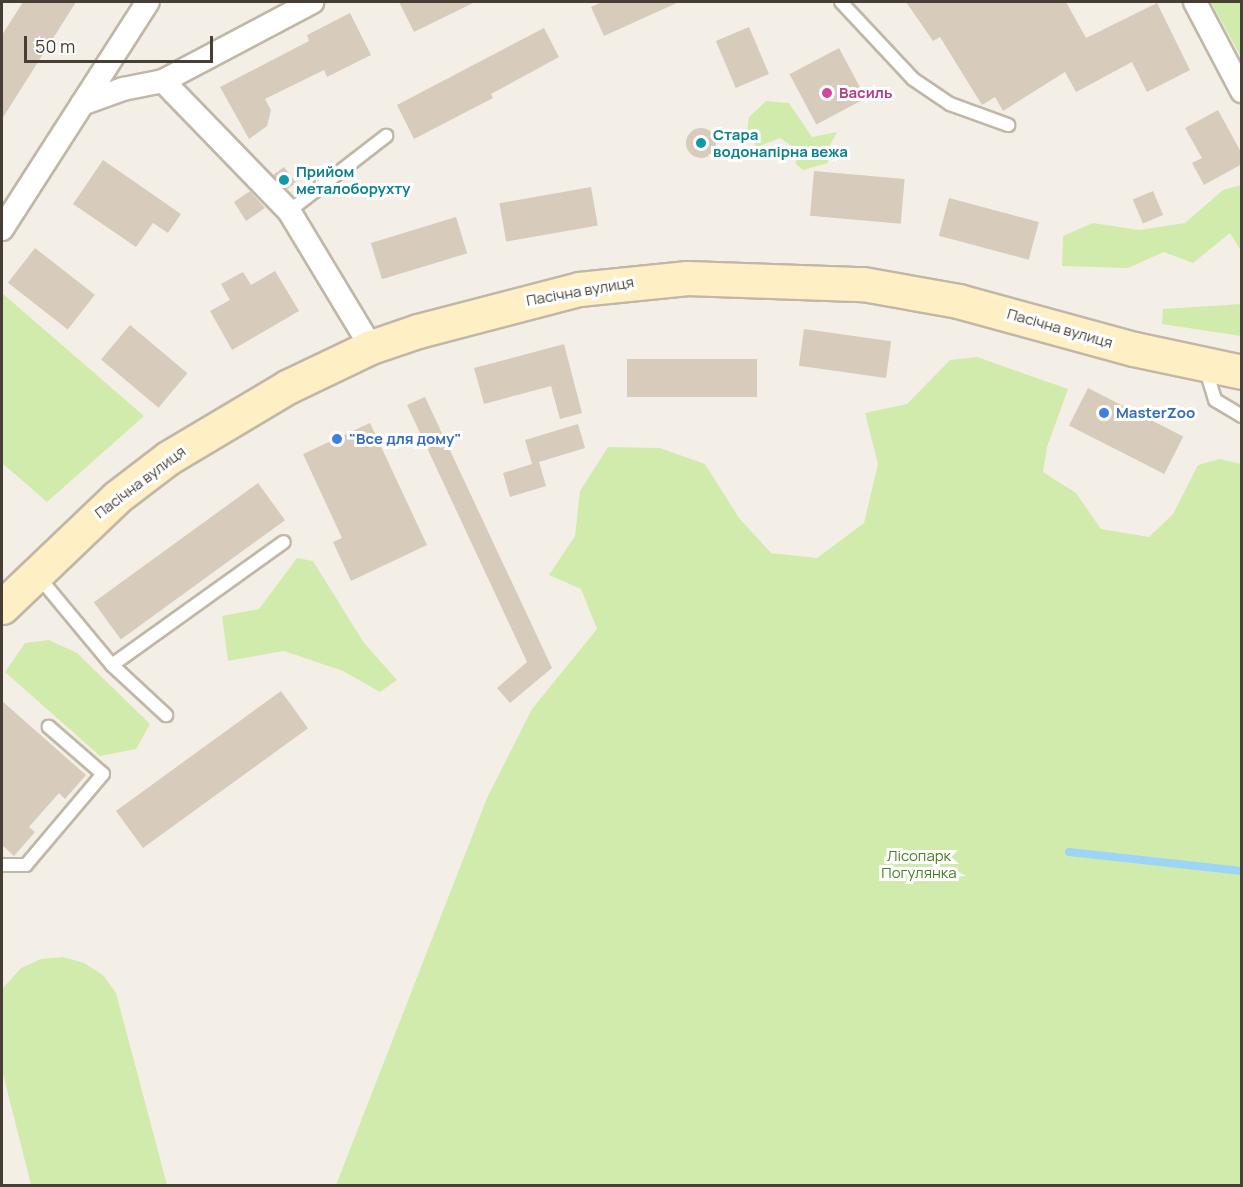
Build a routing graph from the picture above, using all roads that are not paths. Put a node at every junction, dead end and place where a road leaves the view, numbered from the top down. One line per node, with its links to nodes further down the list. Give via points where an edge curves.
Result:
1 (148, 2): 7 (street)
2 (312, 2): 5 (street)
3 (841, 2): 8 (lane, via 913,79 950,104)
4 (1195, 2): 6 (street)
5 (163, 81): 7 (street, via 123,89); 10 (street)
6 (1242, 91)
7 (82, 104): 11 (street)
8 (1008, 125)
9 (386, 136): 10 (lane)
10 (289, 211): 12 (street)
11 (2, 229)
12 (371, 347): 13 (main road, Пасічна вулиця, via 462,317 579,289 633,281 747,277 863,284 939,297); 17 (main road, Пасічна вулиця, via 287,387 168,458 85,524)
13 (1205, 367): 14 (main road, Пасічна вулиця); 15 (lane, via 1215,400)
14 (1242, 372)
15 (1242, 416)
16 (284, 542): 19 (lane)
17 (36, 573): 18 (main road, Пасічна вулиця); 19 (lane)
18 (2, 607)
19 (112, 665): 20 (lane)
20 (166, 715)
21 (49, 727): 22 (lane, via 103,774 26,865)
22 (2, 865)

